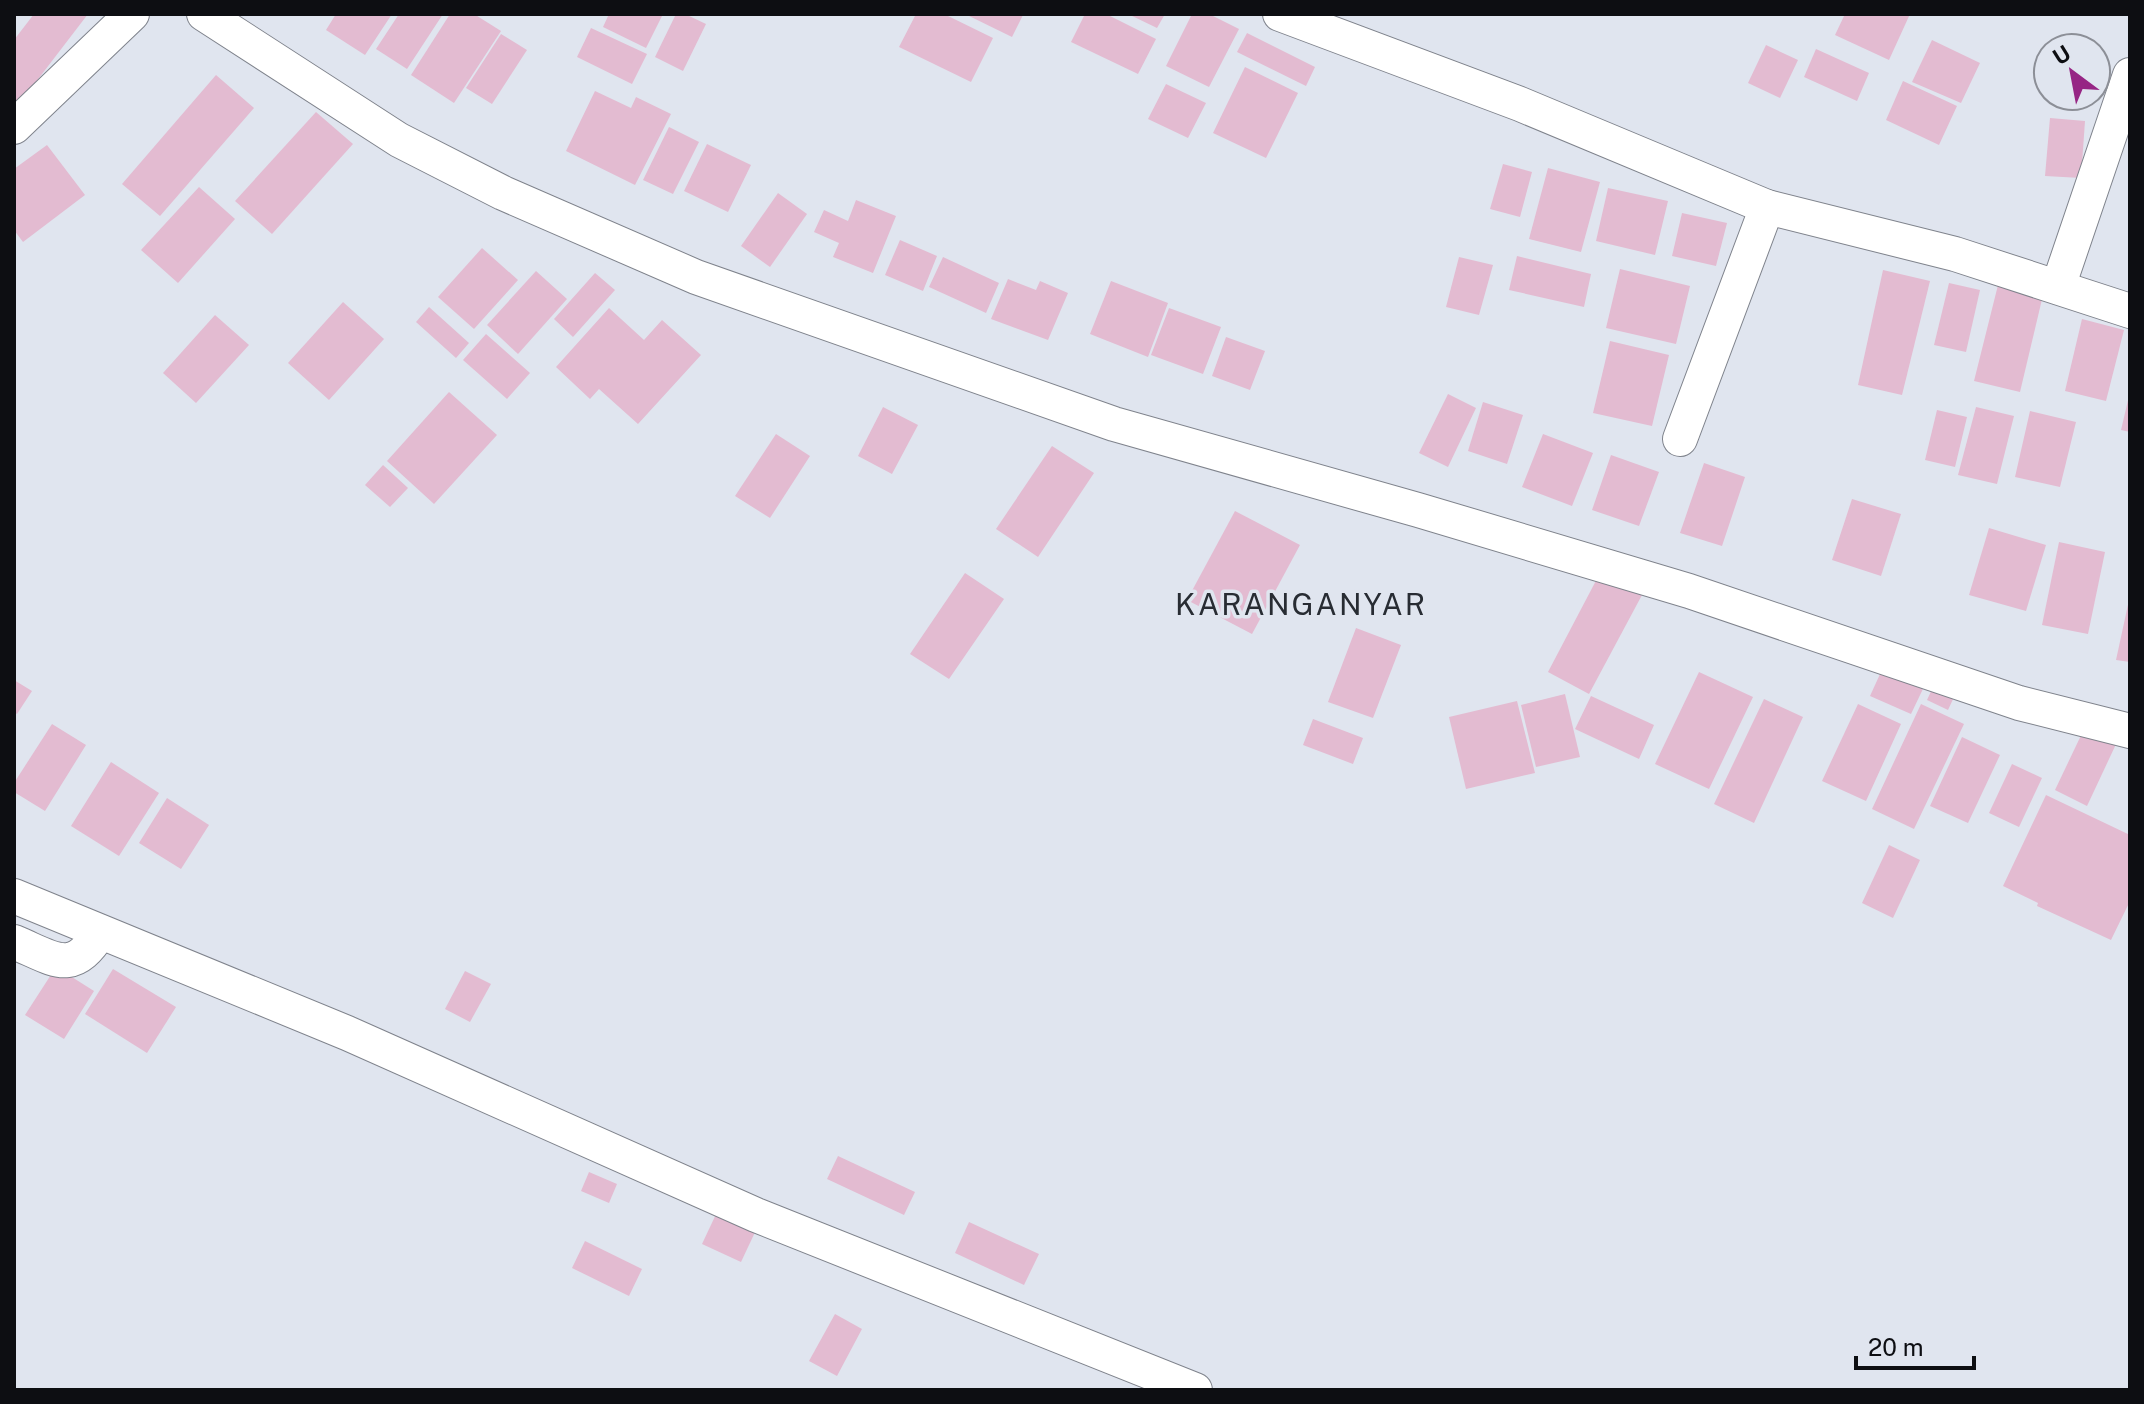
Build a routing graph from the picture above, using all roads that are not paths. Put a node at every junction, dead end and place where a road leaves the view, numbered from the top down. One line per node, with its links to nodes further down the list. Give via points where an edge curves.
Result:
1 (132, 14): 5 (street)
2 (204, 14): 10 (street, via 399,140 503,193 696,277 1114,424 1674,586 2019,703)
3 (1280, 14): 6 (street, via 1520,104)
4 (2130, 75): 7 (street)
5 (14, 127)
6 (1767, 207): 7 (street, via 1955,254); 9 (street)
7 (2058, 287): 8 (street)
8 (2130, 311)
9 (1680, 439)
10 (2130, 731)
11 (14, 896): 12 (street)
12 (100, 932): 13 (street, via 82,956 68,960); 14 (street, via 347,1033 756,1215)
13 (14, 942)
14 (1195, 1390)

